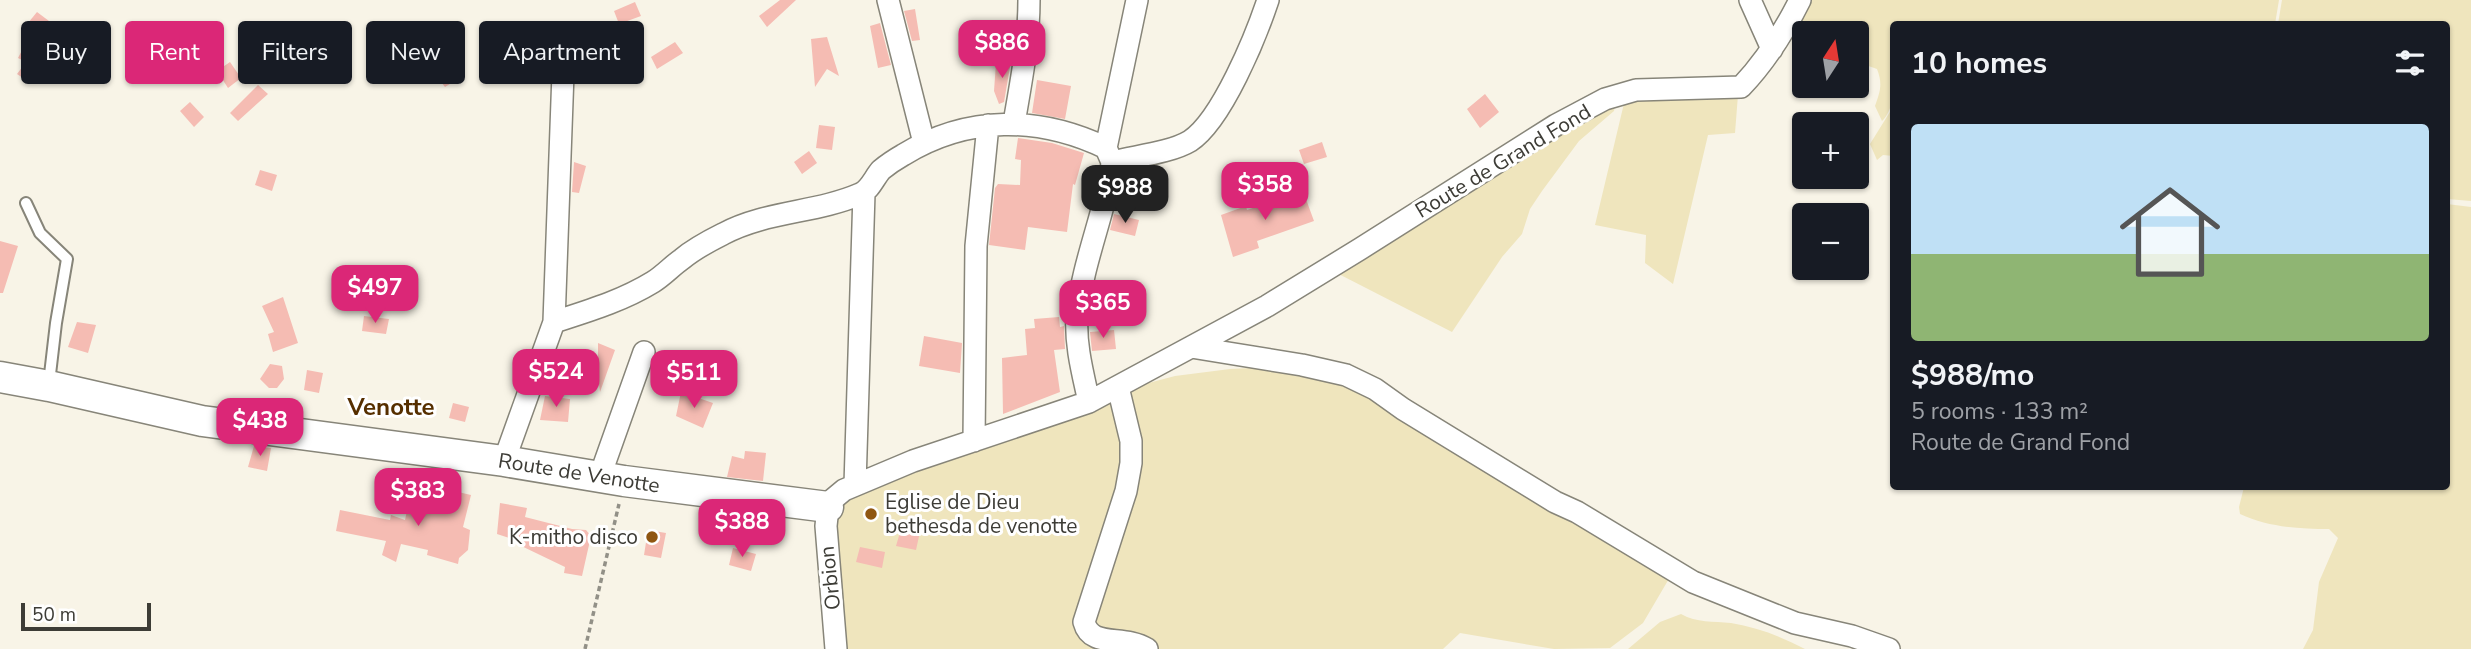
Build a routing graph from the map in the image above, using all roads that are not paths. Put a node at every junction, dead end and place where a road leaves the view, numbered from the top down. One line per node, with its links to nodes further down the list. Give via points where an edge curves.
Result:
1 (888, 0): 11 (street)
2 (1029, 0): 9 (street, via 1026,54)
3 (1137, 0): 12 (street)
4 (1268, 0): 12 (street, via 1228,92 1192,140 1177,147)
5 (1750, 0): 7 (street)
6 (1800, 0): 7 (street, Route de Grand Fond)
7 (1772, 50): 16 (street, Route de Grand Fond, via 1741,87 1636,90 1605,99 1267,306)
8 (563, 84): 15 (street)
9 (1014, 123): 10 (street); 12 (street, via 1090,140)
10 (988, 125): 11 (street); 22 (street, via 976,246)
11 (924, 143): 13 (street, via 881,170)
12 (1109, 155): 21 (street, via 1109,185 1090,249 1077,318)
13 (864, 193): 15 (street, via 769,216 724,233 654,281 612,303); 25 (street)
14 (26, 203): 19 (lane, via 40,233 67,259)
15 (554, 322): 23 (street)
16 (1191, 347): 20 (street, Route de Grand Fond); 29 (street, via 1346,375 1692,582 1795,624)
17 (644, 352): 24 (street)
18 (0, 377): 19 (street, Route de Venotte)
19 (48, 386): 23 (street, Route de Venotte, via 202,421)
20 (1118, 387): 21 (street, Route de Grand Fond); 28 (street, via 1131,441 1131,463 1084,622 1091,641)
21 (1089, 402): 22 (street, Route de Grand Fond)
22 (974, 441): 25 (street, Route de Grand Fond)
23 (504, 461): 24 (street, Route de Venotte)
24 (612, 479): 26 (street, Route de Venotte)
25 (855, 485): 26 (street, Route de Grand Fond)
26 (828, 507): 27 (street, Orbion, via 826,538)
27 (836, 649)
28 (1147, 649)
29 (1889, 649)

